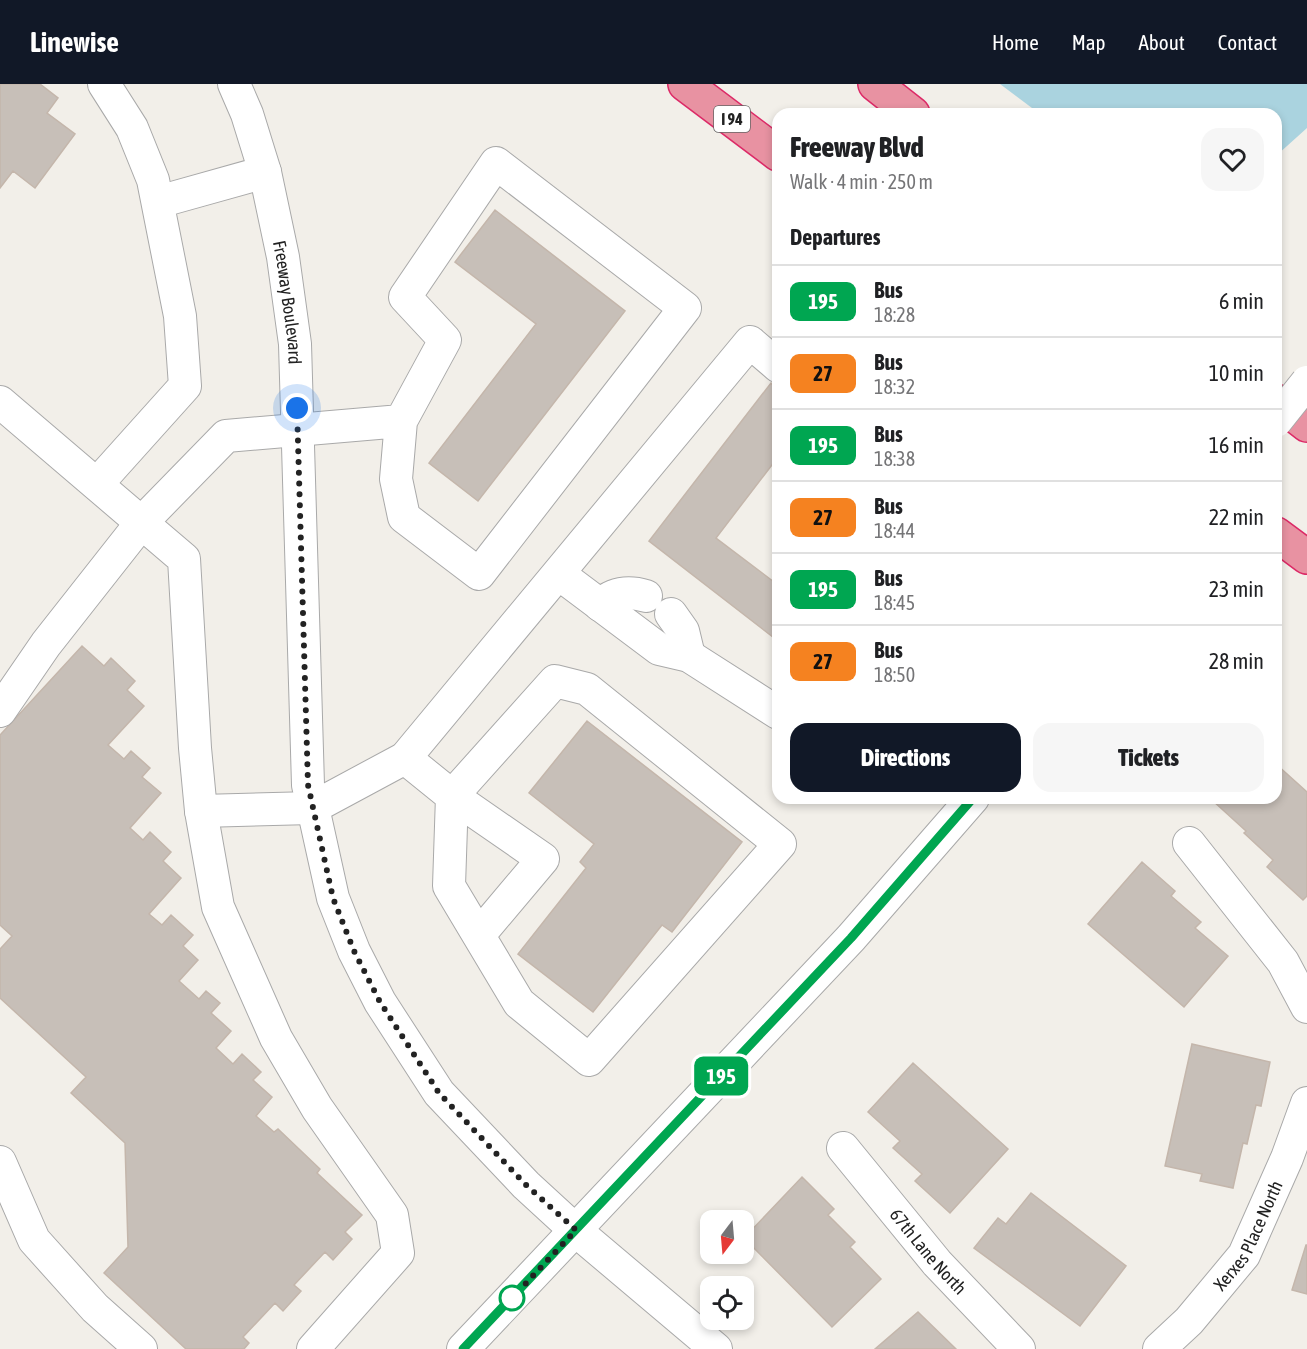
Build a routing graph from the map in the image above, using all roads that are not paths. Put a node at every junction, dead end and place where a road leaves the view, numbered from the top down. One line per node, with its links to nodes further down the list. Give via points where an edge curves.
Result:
1 (104, 84): 8 (street, via 132,128)
2 (234, 84): 7 (street, Freeway Boulevard)
3 (685, 84): 6 (highway, I 94)
4 (875, 84): 5 (highway)
5 (905, 108)
6 (772, 149)
7 (265, 172): 8 (street); 16 (street, Freeway Boulevard, via 283,257 295,344)
8 (158, 202): 17 (street, via 180,316 185,386)
9 (772, 361): 21 (street, via 750,342)
10 (1307, 382): 13 (street, bridge)
11 (0, 402): 17 (street)
12 (1282, 406): 15 (highway)
13 (1282, 413)
14 (401, 421): 14 (street, via 445,340 405,297 496,163 685,308 479,574 404,517 396,479); 16 (street)
15 (1307, 425)
16 (297, 429): 18 (street, via 226,436); 29 (street, Freeway Boulevard, via 305,727)
17 (97, 484): 18 (street)
18 (142, 522): 25 (street, via 46,644); 30 (street, via 184,559)
19 (1282, 538): 20 (highway)
20 (1307, 557)
21 (559, 574): 22 (street); 26 (street)
22 (600, 605): 23 (street, via 659,649); 23 (street, via 608,597 629,592 659,604 683,631)
23 (689, 656): 24 (street)
24 (772, 709)
25 (0, 711)
26 (405, 758): 27 (street); 29 (street)
27 (452, 796): 32 (street, via 449,886); 32 (street, via 543,859); 32 (street, via 555,681 587,689 780,844 589,1060 519,1003)
28 (968, 804): 37 (street, via 851,938)
29 (312, 808): 30 (street); 37 (street, Freeway Boulevard, via 333,898 354,951 398,1031 439,1093 518,1177)
30 (201, 811): 39 (street, via 218,907 276,1038 317,1108 392,1215 398,1253)
31 (1189, 843): 33 (street, via 1283,962)
32 (478, 935)
33 (1307, 1007)
34 (1307, 1103): 43 (street, Xerxes Place North, via 1244,1255 1189,1322)
35 (843, 1148): 42 (street, 67th Lane North, via 937,1263)
36 (0, 1162): 38 (street, via 34,1240 95,1308)
37 (576, 1230): 40 (street); 41 (street, Freeway Boulevard)
38 (141, 1349)
39 (313, 1349)
40 (463, 1349)
41 (716, 1349)
42 (1019, 1349)
43 (1159, 1349)

